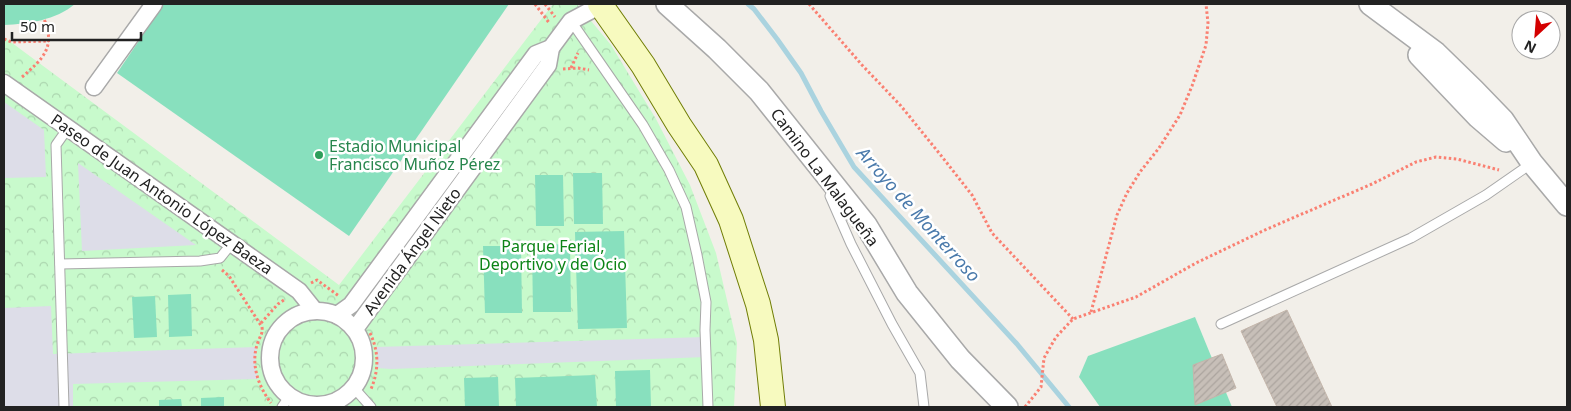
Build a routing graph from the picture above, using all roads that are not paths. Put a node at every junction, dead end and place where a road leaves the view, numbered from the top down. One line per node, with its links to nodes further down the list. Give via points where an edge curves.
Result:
1 (154, 4): 8 (street)
2 (600, 4): 5 (street, Avenida Ángel Nieto); 9 (main road, via 643,65)
3 (668, 4): 12 (street, Camino La Malagueña, via 759,91)
4 (1370, 4): 11 (street)
5 (571, 21): 6 (street, Avenida Ángel Nieto); 24 (lane, via 643,125 686,208 706,302)
6 (556, 42): 17 (street, Avenida Ángel Nieto, via 536,54 351,304); 19 (street, Avenida Ángel Nieto, via 548,65)
7 (7, 85): 10 (street, Paseo de Juan Antonio López Baeza)
8 (94, 87)
9 (679, 126): 25 (main road, via 692,166 725,241 749,329); 26 (main road, via 706,165 731,220 758,304 766,340)
10 (68, 128): 14 (street, Paseo de Juan Antonio López Baeza); 15 (lane, via 56,145)
11 (1525, 169): 13 (street); 18 (lane, via 1411,238)
12 (836, 186): 27 (lane, via 830,196 851,244 920,373); 28 (street, Camino La Malagueña, via 866,226 907,294 960,358)
13 (1567, 205)
14 (232, 243): 15 (lane, via 220,258 200,261); 16 (street, Paseo de Juan Antonio López Baeza, via 299,291)
15 (60, 264): 22 (lane)
16 (315, 311): 17 (street); 21 (street, via 304,312 285,322 273,340 271,371)
17 (337, 315): 19 (street)
18 (1222, 324)
19 (362, 329): 20 (street, via 364,359)
20 (359, 393): 21 (street, via 329,404); 23 (lane)
21 (286, 402)
22 (64, 407)
23 (372, 407)
24 (708, 407)
25 (759, 407)
26 (773, 407)
27 (924, 407)
28 (1007, 407)

